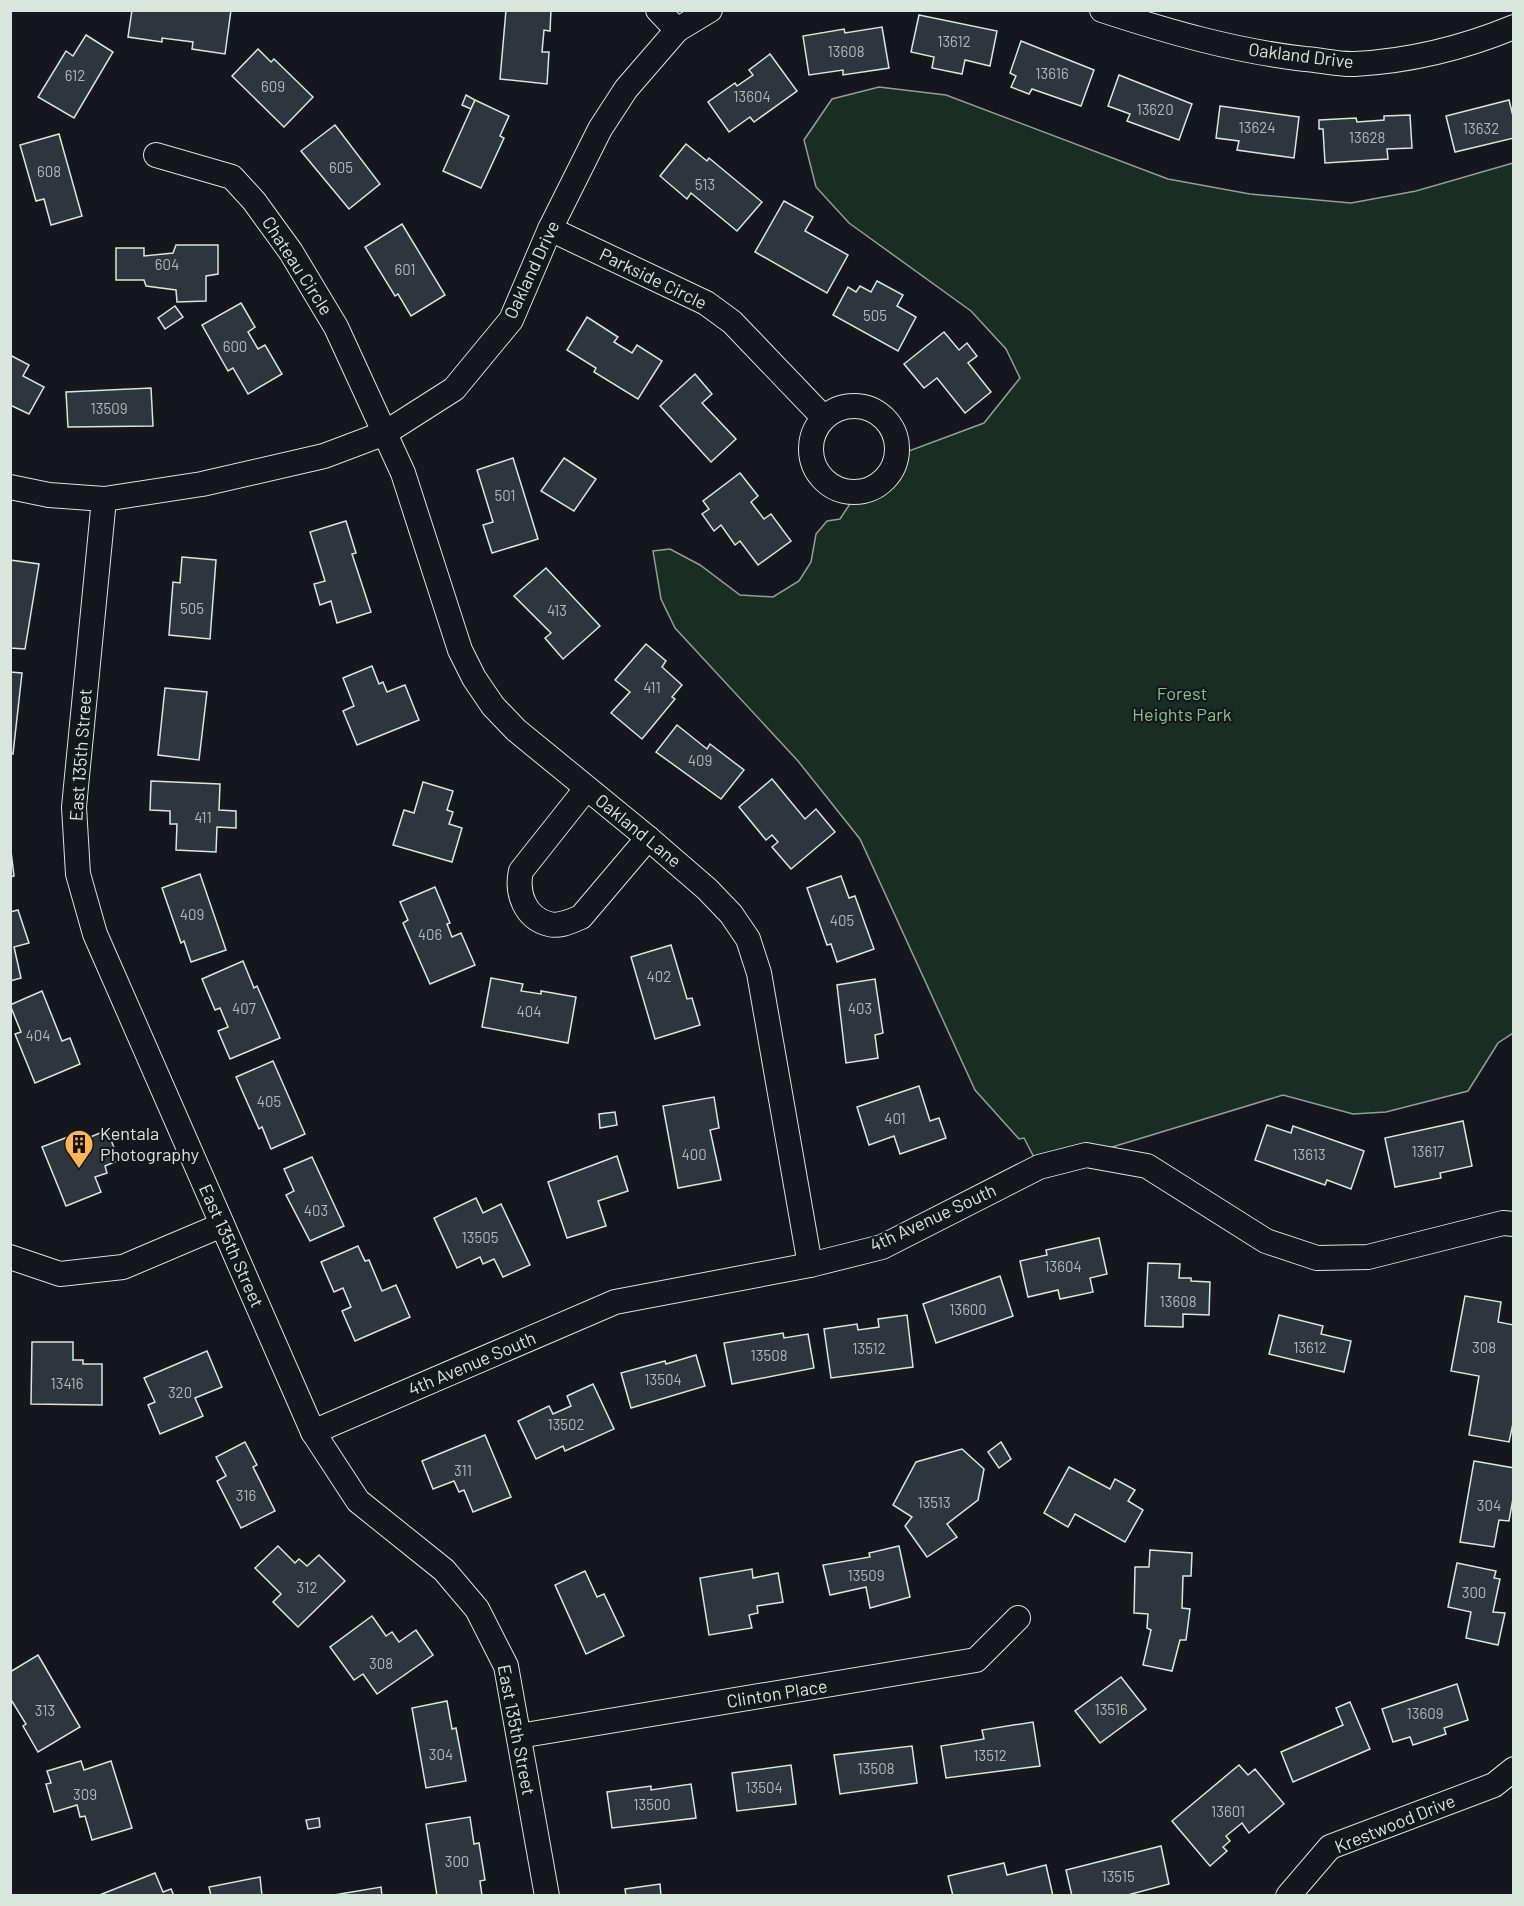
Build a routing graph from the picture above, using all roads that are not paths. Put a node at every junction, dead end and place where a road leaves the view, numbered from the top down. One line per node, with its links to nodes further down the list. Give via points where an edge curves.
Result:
1 (658, 10): 6 (street)
2 (710, 10): 6 (street, Oakland Drive)
3 (1102, 10): 4 (street, Oakland Drive)
4 (1161, 20): 5 (street, Oakland Drive, via 1258,53 1353,64 1410,58 1473,44)
5 (1514, 27)
6 (677, 30): 8 (street, Oakland Drive, via 626,89 600,129)
7 (156, 155): 10 (street, Chateau Circle, via 232,177 254,201 291,252 336,327)
8 (550, 230): 9 (street, Parkside Circle, via 706,303 732,322); 10 (street, Oakland Drive, via 511,320 454,389)
9 (823, 417)
10 (385, 434): 12 (street, Oakland Drive, via 324,456 202,484); 13 (street, Oakland Lane, via 403,472 460,650 474,678 516,730)
11 (10, 487): 12 (street, Oakland Drive)
12 (104, 499): 16 (street, East 135th Street, via 74,807 78,874 95,934)
13 (586, 789): 14 (street, Oakland Lane); 14 (street, via 521,871 520,895 526,910 537,919 550,925 581,917)
14 (648, 838): 18 (street, Oakland Lane, via 707,889 748,939 759,973)
15 (1514, 1224): 18 (street, 4th Avenue South, via 1503,1223 1368,1257 1317,1258 1266,1241 1147,1166 1086,1155 1039,1167 882,1246)
16 (222, 1225): 17 (street, via 123,1267 60,1274); 19 (street, East 135th Street)
17 (10, 1257)
18 (810, 1265): 19 (street, 4th Avenue South, via 615,1302)
19 (313, 1432): 21 (street, East 135th Street, via 358,1501 444,1570 477,1609 506,1666)
20 (1018, 1618): 21 (street, Clinton Place, via 976,1660)
21 (519, 1736): 23 (street, East 135th Street)
22 (1514, 1769): 24 (street, Krestwood Drive, via 1494,1785 1330,1847)
23 (547, 1896)
24 (1288, 1896)

